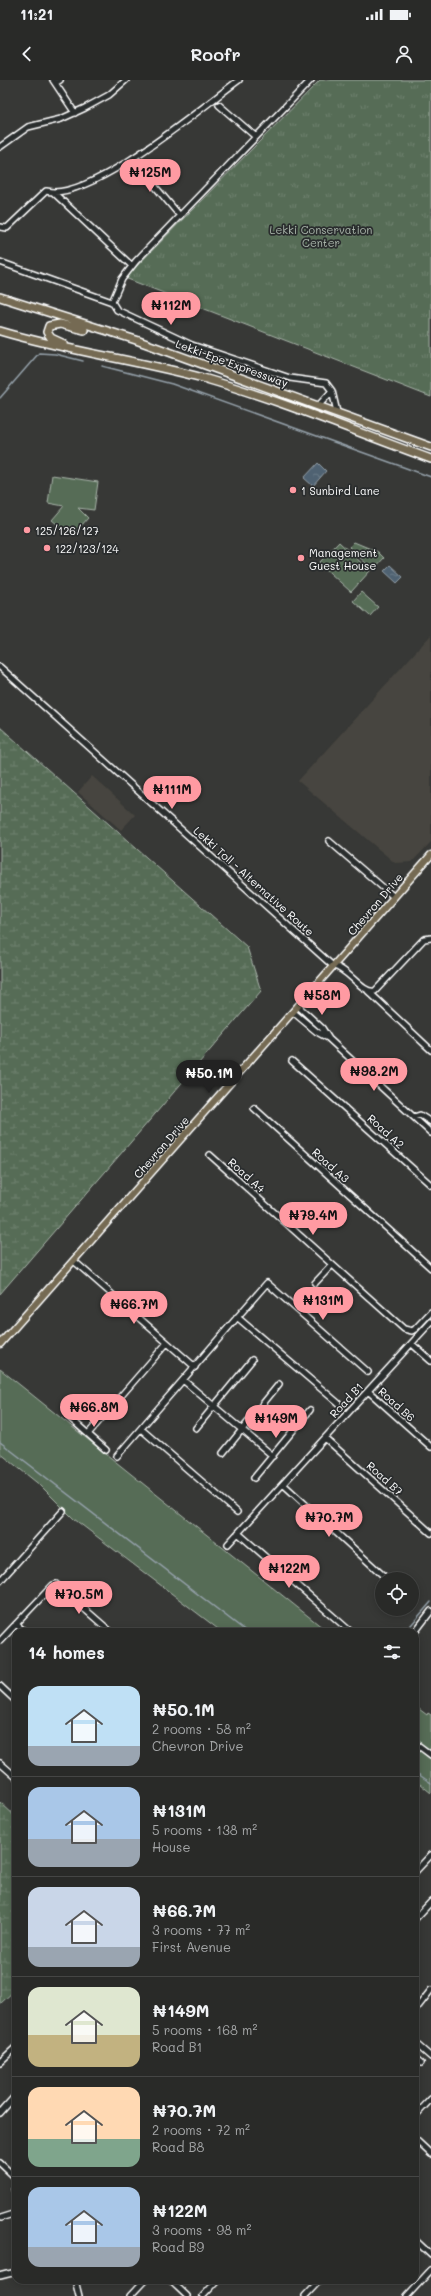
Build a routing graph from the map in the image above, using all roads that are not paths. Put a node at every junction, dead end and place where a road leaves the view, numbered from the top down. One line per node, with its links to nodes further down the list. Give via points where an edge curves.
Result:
1 (60, 80): 5 (street)
2 (126, 80): 7 (street, via 109,94)
3 (239, 80): 10 (street, via 189,120)
4 (311, 80): 8 (street)
5 (54, 82): 7 (street)
6 (219, 104): 8 (street)
7 (75, 113): 9 (street, via 61,120 28,127)
8 (256, 137): 12 (street)
9 (0, 147)
10 (132, 159): 11 (street, via 106,175); 12 (street)
11 (54, 193): 13 (street, via 46,191 7,228); 15 (street)
12 (180, 216): 15 (street)
13 (1, 228)
14 (0, 262): 17 (street)
15 (132, 266): 17 (street, via 122,279)
16 (0, 298): 18 (highway, Lekki-Epe Expressway)
17 (112, 302): 21 (street, via 117,310 192,345 290,378 326,383)
18 (98, 329): 20 (highway, via 87,330 53,323 47,328 48,335 52,338); 22 (highway, Lekki-Epe Expressway)
19 (0, 331): 20 (highway, Lekki-Epe Expressway, via 36,342)
20 (79, 350): 25 (highway, Lekki-Epe Expressway, via 235,388)
21 (331, 391): 22 (street); 23 (street)
22 (319, 405): 23 (highway, Lekki-Epe Expressway)
23 (337, 412): 24 (highway, Lekki-Epe Expressway)
24 (431, 447)
25 (431, 459)
26 (0, 667): 31 (street, Lekki Toll - Alternative Route)
27 (329, 841): 29 (street)
28 (431, 855): 29 (main road, Chevron Drive)
29 (394, 897): 31 (main road, Chevron Drive)
30 (431, 938): 32 (street, via 424,939 375,991)
31 (333, 966): 32 (street, Lekki Toll - Alternative Route, via 342,969); 33 (main road, Chevron Drive)
32 (368, 991): 36 (street, Lekki Toll - Alternative Route)
33 (298, 1006): 34 (main road, Chevron Drive); 35 (street, via 322,1028)
34 (293, 1012): 35 (street); 44 (main road, Chevron Drive)
35 (329, 1039): 39 (street)
36 (431, 1050)
37 (292, 1061): 43 (street, Road A2)
38 (254, 1108): 46 (street, Road A3)
39 (414, 1117): 40 (street, via 420,1115); 41 (street)
40 (431, 1122)
41 (431, 1133)
42 (210, 1155): 45 (street, Road A4)
43 (431, 1185)
44 (74, 1261): 51 (street); 52 (main road, Chevron Drive)
45 (332, 1265): 47 (street); 48 (street, Road A4, via 404,1329 412,1331)
46 (431, 1268)
47 (315, 1283)
48 (431, 1312)
49 (237, 1317): 56 (street); 57 (street, via 267,1283); 61 (street)
50 (431, 1322): 53 (street, Road B1)
51 (167, 1343): 56 (street); 68 (street)
52 (0, 1344)
53 (412, 1344): 55 (street); 60 (street, Road B1)
54 (252, 1360): 62 (street)
55 (431, 1361)
56 (195, 1367): 58 (street)
57 (368, 1372)
58 (184, 1380): 62 (street); 66 (street)
59 (279, 1384): 67 (street)
60 (368, 1391): 69 (street, Road B1); 70 (street, Road B6)
61 (338, 1403)
62 (214, 1407): 65 (street); 67 (street)
63 (310, 1410): 74 (street)
64 (70, 1418): 68 (street)
65 (196, 1428)
66 (141, 1429): 73 (street); 78 (street)
67 (242, 1430): 72 (street); 74 (street)
68 (88, 1434): 71 (street)
69 (325, 1438): 76 (street, Road B1); 80 (street, Road B7)
70 (431, 1447)
71 (106, 1450)
72 (223, 1453)
73 (117, 1456)
74 (273, 1456): 75 (street)
75 (254, 1478)
76 (283, 1484): 79 (street, Road B1); 82 (street)
77 (64, 1511): 83 (street)
78 (236, 1512)
79 (238, 1533): 81 (street, Road B1); 90 (street)
80 (431, 1534)
81 (228, 1544)
82 (379, 1572)
83 (0, 1581)
84 (431, 1611): 91 (street)
85 (16, 1624): 86 (street); 88 (street); 89 (street, via 53,1584 60,1586)
86 (12, 1628)
87 (12, 1628): 92 (street)
88 (20, 1628)
89 (107, 1628)
90 (345, 1628)
91 (418, 1628)
92 (0, 1641)
93 (0, 1686): 94 (street)
94 (12, 1696)
95 (419, 1746): 96 (street)
96 (431, 1755)
97 (0, 1763): 98 (street)
98 (12, 1774)
99 (431, 1854): 100 (street)
100 (419, 1868)
101 (431, 1902): 102 (street)
102 (419, 1915)
103 (431, 1990): 104 (street)
104 (419, 2005)
105 (419, 2046): 107 (street)
106 (12, 2051): 108 (street)
107 (431, 2057)
108 (0, 2062)
109 (431, 2099): 111 (street)
110 (12, 2102): 112 (street)
111 (419, 2112)
112 (0, 2113)
113 (419, 2143): 114 (street)
114 (431, 2154)
115 (0, 2163): 116 (street)
116 (12, 2176)
117 (12, 2215): 118 (street)
118 (0, 2218)
119 (419, 2244): 120 (street)
120 (431, 2255)
121 (431, 2270): 124 (street)
122 (12, 2273): 123 (street)
123 (0, 2276)
124 (419, 2283)
125 (76, 2284): 131 (street)
126 (141, 2284): 132 (street)
127 (174, 2284): 133 (street)
128 (214, 2284): 134 (street)
129 (316, 2284): 135 (street)
130 (418, 2284): 136 (street)
131 (79, 2296)
132 (130, 2296)
133 (187, 2296)
134 (203, 2296)
135 (305, 2296)
136 (407, 2296)

